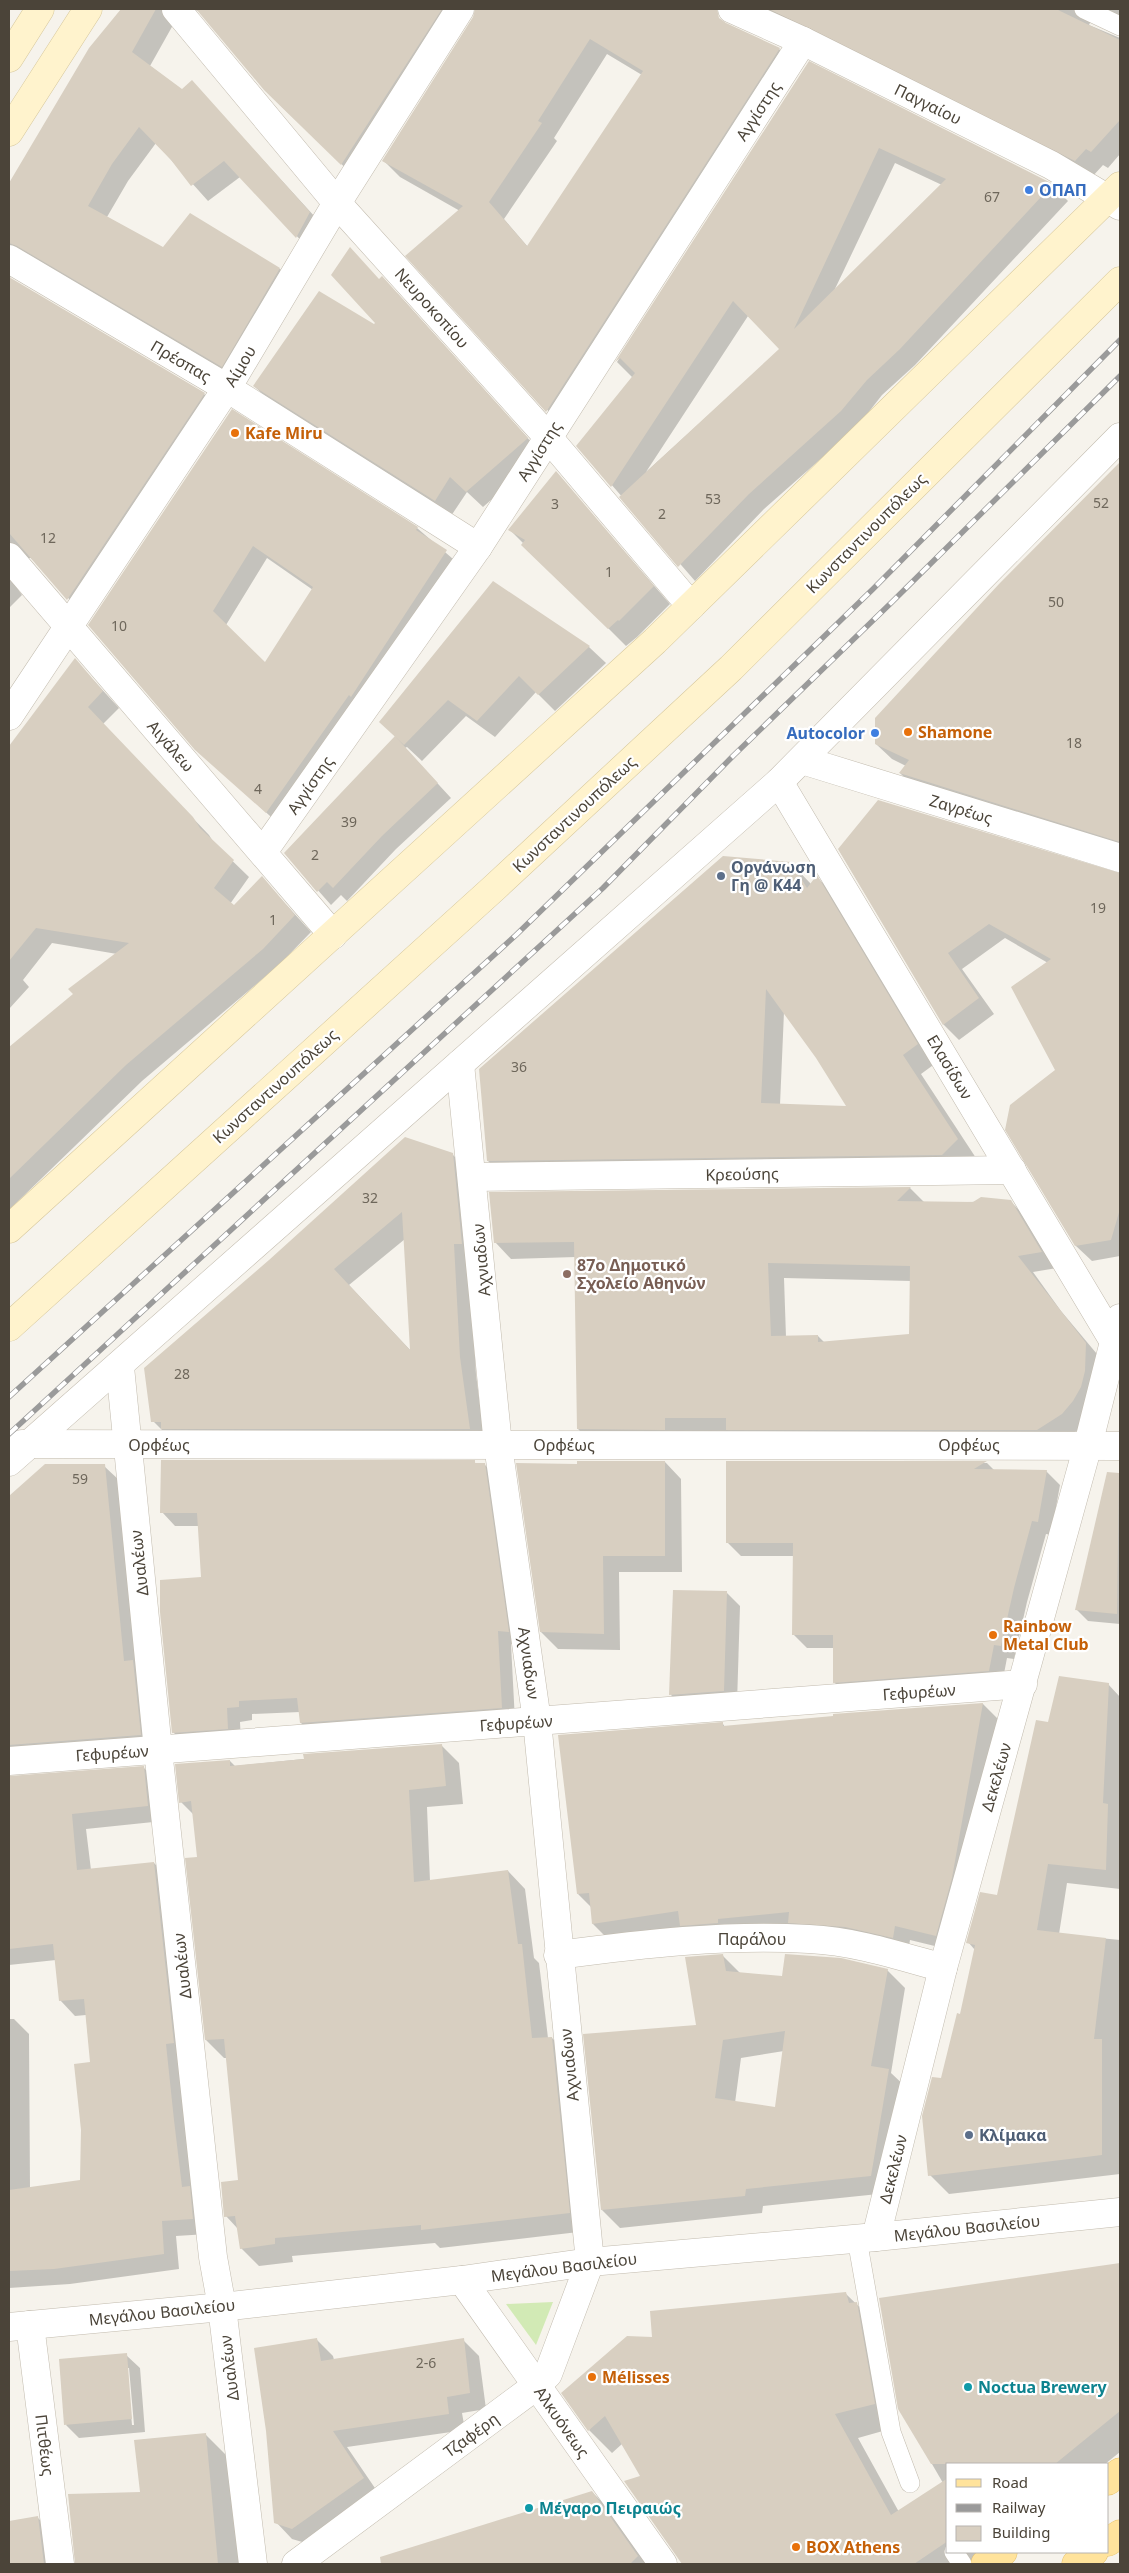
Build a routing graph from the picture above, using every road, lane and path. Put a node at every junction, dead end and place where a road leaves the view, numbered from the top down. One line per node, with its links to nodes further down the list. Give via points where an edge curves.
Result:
1 (40, 9): 9 (main road)
2 (88, 9): 10 (main road)
3 (176, 9): 12 (street, Νευροκοπίου)
4 (460, 9): 12 (street, Αίμου)
5 (732, 9): 8 (street, Παγγαίου)
6 (1084, 9): 7 (lane)
7 (1120, 26)
8 (803, 42): 11 (street, Παγγαίου); 16 (street, Αγγίστης)
9 (9, 58)
10 (9, 132)
11 (1116, 197): 20 (main road)
12 (337, 203): 15 (street, Αίμου); 16 (street, Νευροκοπίου)
13 (9, 259): 15 (street, Πρέσπας)
14 (1120, 281): 32 (main road, Κωνσταντινουπόλεως, via 731,668 494,888)
15 (227, 388): 18 (street, Πρέσπας); 21 (street, Αίμου)
16 (547, 436): 18 (street, Αγγίστης); 20 (street, Νευροκοπίου)
17 (1120, 438): 23 (street)
18 (478, 547): 25 (street, Αγγίστης)
19 (9, 557): 21 (street, Αιγάλεω)
20 (691, 606): 27 (main road)
21 (68, 625): 22 (street, Αίμου); 25 (street, Αιγάλεω)
22 (9, 716)
23 (802, 760): 24 (street); 26 (street, Ζαγρέως)
24 (779, 782): 28 (street); 29 (street, Ελασίδων)
25 (263, 852): 27 (street, Αιγάλεω)
26 (1120, 858)
27 (333, 935): 31 (main road)
28 (460, 1064): 30 (street, Αχνιαδων); 34 (street)
29 (1012, 1170): 30 (street, Κρεούσης); 33 (street, Ελασίδων)
30 (473, 1177): 37 (street, Αχνιαδων)
31 (9, 1229)
32 (9, 1327)
33 (1118, 1337): 38 (street, Δεκελέων)
34 (120, 1366): 35 (street); 36 (street, Δυαλέων)
35 (19, 1444): 36 (street, Ορφέως); 40 (street)
36 (127, 1445): 37 (street, Ορφέως); 43 (street, Δυαλέων)
37 (498, 1445): 38 (street, Ορφέως); 42 (street, Αχνιαδων)
38 (1088, 1446): 39 (street, Ορφέως); 41 (street, Δεκελέων)
39 (1120, 1446)
40 (9, 1462)
41 (1022, 1684): 42 (street, Γεφυρέων); 46 (street, Δεκελέων)
42 (537, 1721): 43 (street, Γεφυρέων); 45 (street, Αχνιαδων)
43 (158, 1750): 44 (street, Γεφυρέων); 51 (street, Δυαλέων)
44 (9, 1761)
45 (558, 1955): 46 (street, Παράλου, via 668,1940 811,1939 881,1950); 49 (street, Αχνιαδων)
46 (943, 1968): 48 (street, Δεκελέων)
47 (1120, 2212): 48 (street, Μεγάλου Βασιλείου)
48 (867, 2238): 49 (street, Μεγάλου Βασιλείου); 56 (lane, via 891,2432)
49 (590, 2262): 50 (street, Μεγάλου Βασιλείου); 53 (street, Τζαφέρη, via 548,2374)
50 (462, 2280): 51 (street, Μεγάλου Βασιλείου); 53 (street, Αλκυόνεως)
51 (222, 2307): 52 (street, Μεγάλου Βασιλείου); 63 (street, Δυαλέων)
52 (19, 2326): 62 (street, Πιτθέως)
53 (536, 2386): 64 (street, Τζαφέρη); 65 (street, Αλκυόνεως)
54 (1120, 2472): 55 (main road)
55 (1109, 2480)
56 (910, 2483)
57 (1120, 2534): 58 (main road)
58 (1109, 2541)
59 (955, 2553): 66 (lane)
60 (1002, 2553): 67 (main road)
61 (1092, 2553): 68 (main road)
62 (60, 2564)
63 (253, 2564)
64 (296, 2564)
65 (664, 2564)
66 (962, 2564)
67 (985, 2564)
68 (1076, 2564)

